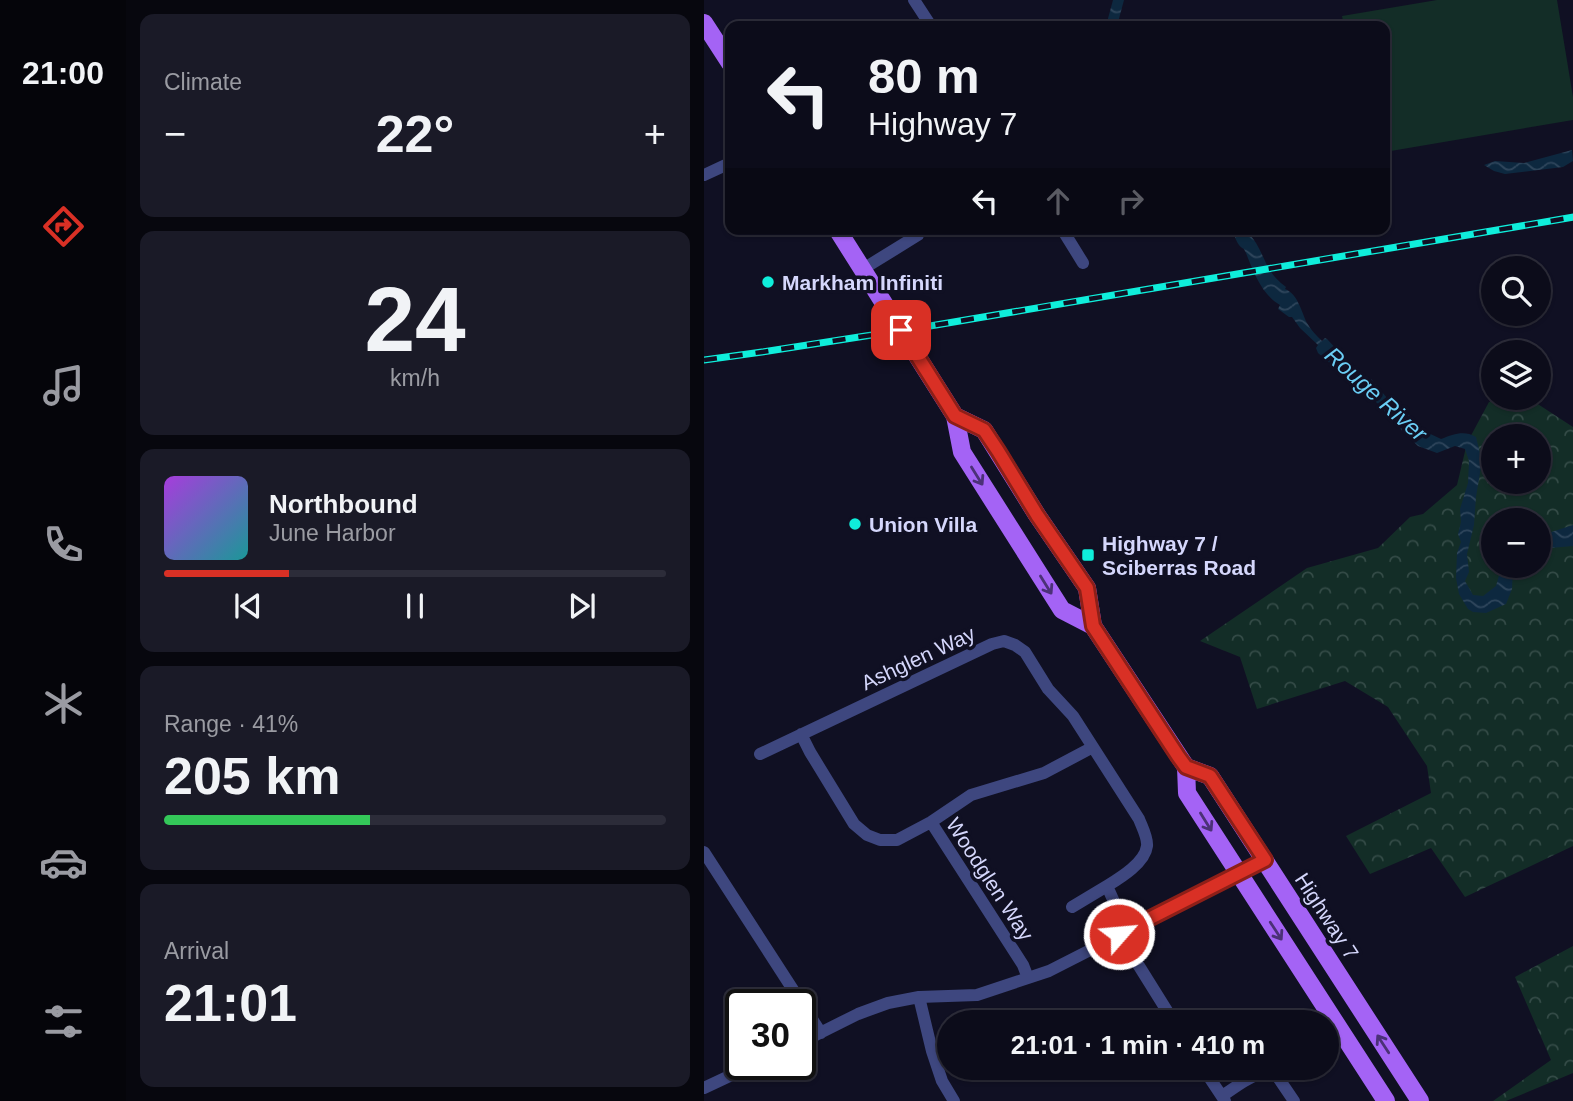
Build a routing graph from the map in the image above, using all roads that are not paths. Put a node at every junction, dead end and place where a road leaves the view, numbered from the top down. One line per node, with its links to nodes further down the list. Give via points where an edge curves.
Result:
1 (914, 0): 2 (street)
2 (928, 21)
3 (704, 23): 4 (main road)
4 (725, 55)
5 (725, 165): 6 (street)
6 (704, 175)
7 (841, 235): 11 (main road, Highway 7)
8 (1066, 235): 10 (street)
9 (918, 236): 11 (street)
10 (1083, 263)
11 (863, 269): 12 (main road, Highway 7)
12 (955, 416): 13 (main road, Highway 7, one-way to 13, via 962,452 1062,610); 13 (main road, Highway 7, via 984,430 998,451 1087,588)
13 (1093, 626): 17 (main road, Highway 7)
14 (801, 734): 15 (street, Ashglen Way, via 1004,641 1025,652); 16 (street, Ashglen Way); 18 (street, Woodglen Way, via 854,824 867,835 897,840)
15 (1093, 747): 18 (street, via 1045,773 971,796); 22 (street, Ashglen Way, via 1139,819 1148,845 1143,859)
16 (760, 754)
17 (1186, 767): 20 (main road, Highway 7, via 1210,776); 21 (main road, Highway 7, one-way to 21, via 1187,793)
18 (931, 822): 25 (street, Woodglen Way)
19 (704, 852): 28 (street)
20 (1265, 860): 21 (street); 37 (main road, Highway 7, one-way to 20)
21 (1238, 874): 24 (street); 36 (main road, Highway 7, one-way to 36)
22 (1107, 886): 23 (street, Ashglen Way); 24 (street, via 1119,913)
23 (1072, 906)
24 (1119, 934): 25 (street); 27 (street)
25 (1028, 978): 26 (street, via 977,995)
26 (919, 997): 28 (street, via 858,1014); 34 (street, via 942,1081)
27 (1166, 1010)
28 (821, 1033): 29 (street)
29 (816, 1035)
30 (725, 1078): 32 (street)
31 (1211, 1080): 33 (street)
32 (704, 1088)
33 (1223, 1099): 35 (street, via 1266,1072 1275,1073)
34 (954, 1101)
35 (1294, 1101)
36 (1386, 1101)
37 (1420, 1101)

